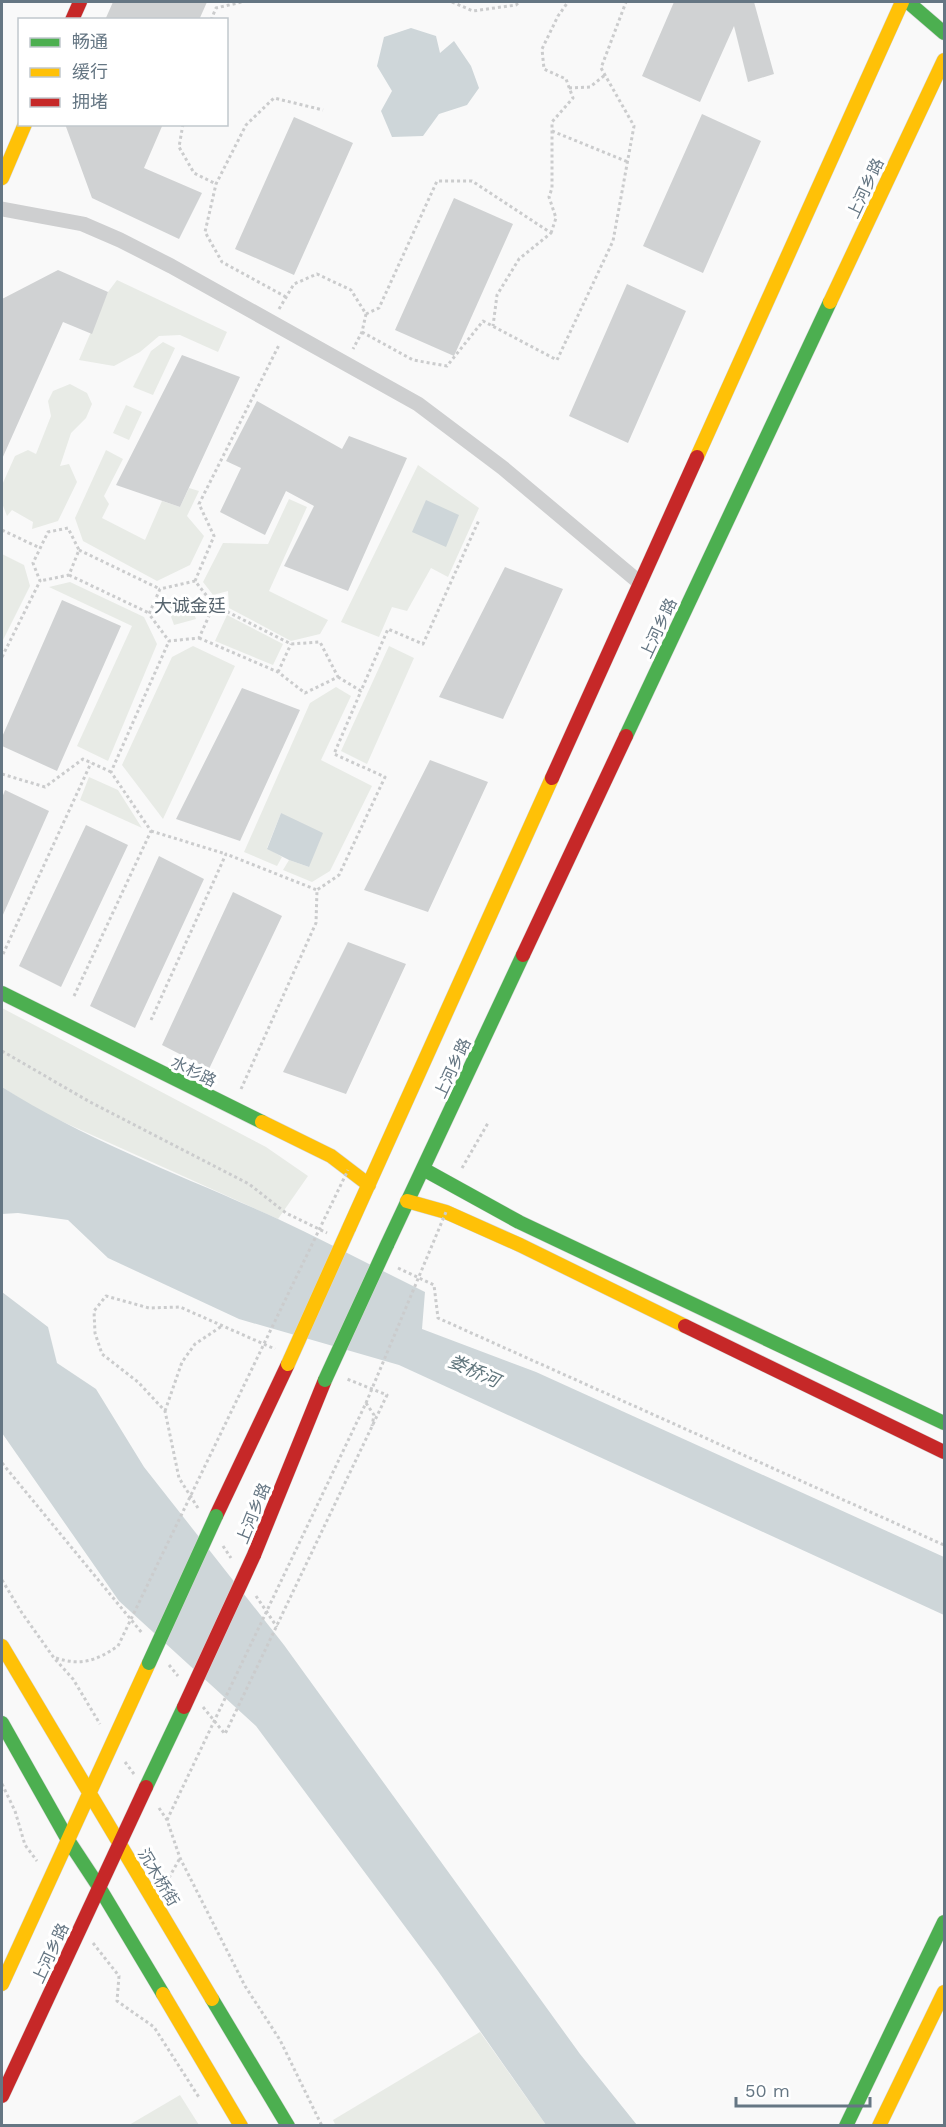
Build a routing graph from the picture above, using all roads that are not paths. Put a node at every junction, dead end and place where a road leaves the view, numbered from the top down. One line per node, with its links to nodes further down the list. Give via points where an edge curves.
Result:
1 (80, 2): 4 (main road)
2 (902, 2): 10 (main road, 上河乡路)
3 (908, 2): 5 (main road)
4 (73, 18)
5 (945, 33)
6 (945, 60): 12 (main road, 上河乡路)
7 (24, 126): 8 (main road)
8 (2, 178)
9 (2, 209): 10 (street, via 83,224 120,240 418,404)
10 (640, 582): 13 (main road, 上河乡路)
11 (2, 993): 13 (main road, 水杉路, via 331,1156)
12 (423, 1169): 14 (main road, 上河乡路); 15 (main road, via 519,1222)
13 (369, 1185): 19 (main road, 上河乡路, bridge, via 284,1358)
14 (407, 1201): 16 (main road, via 447,1212 520,1245); 21 (main road, 上河乡路, bridge, via 325,1380 254,1556)
15 (945, 1423)
16 (945, 1452)
17 (2, 1646): 19 (main road, 沉木桥街)
18 (2, 1723): 20 (main road)
19 (90, 1792): 20 (main road, 上河乡路); 21 (main road, 沉木桥街)
20 (68, 1840): 22 (main road); 24 (main road, 上河乡路)
21 (119, 1844): 22 (main road, 上河乡路); 28 (main road, 沉木桥街)
22 (99, 1887): 26 (main road, 上河乡路); 27 (main road)
23 (945, 1922): 29 (main road)
24 (2, 1984)
25 (945, 1992): 30 (main road)
26 (2, 2096)
27 (241, 2126)
28 (288, 2126)
29 (846, 2126)
30 (879, 2126)

